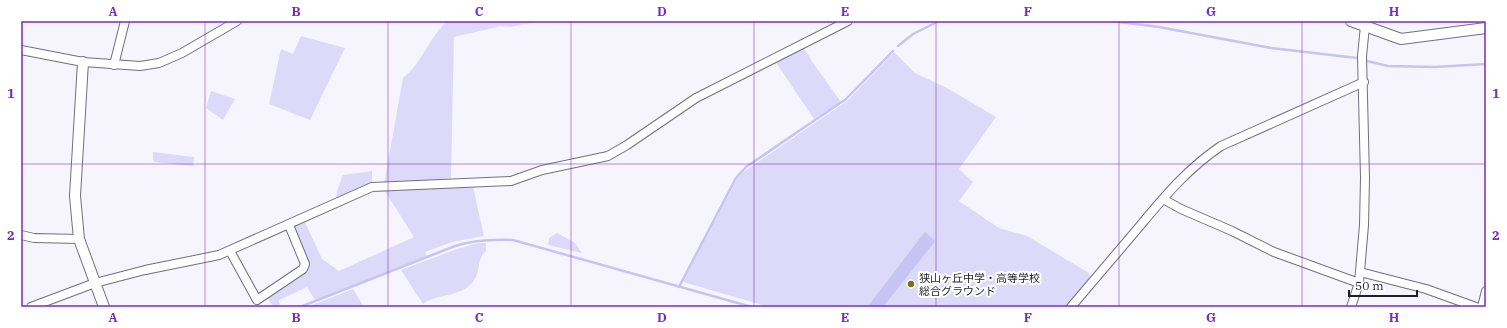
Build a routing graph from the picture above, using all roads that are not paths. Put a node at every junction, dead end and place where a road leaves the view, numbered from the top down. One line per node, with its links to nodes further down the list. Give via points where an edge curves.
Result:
1 (125, 21): 9 (street)
2 (237, 21): 9 (street, via 170,60 140,66)
3 (848, 21): 12 (street, via 696,98 608,156 542,170 511,181 372,187)
4 (1350, 21): 5 (street)
5 (1365, 26): 6 (street, via 1401,39); 10 (street, via 1362,56)
6 (1486, 28)
7 (21, 50): 8 (street)
8 (83, 62): 9 (street); 14 (street, via 75,196)
9 (114, 65)
10 (1364, 82): 11 (street, via 1222,146 1186,173); 16 (street, via 1365,178)
11 (1163, 199): 18 (street, via 1274,252); 22 (street)
12 (288, 225): 15 (street); 15 (street, via 305,264 303,269 257,300)
13 (21, 235): 14 (street, via 34,238)
14 (78, 239): 17 (street)
15 (230, 251): 17 (street)
16 (1360, 272): 18 (street); 24 (street, via 1426,289)
17 (95, 283): 20 (street); 21 (street)
18 (1359, 283): 23 (street)
19 (1486, 290): 25 (street)
20 (31, 307)
21 (104, 307)
22 (1071, 307)
23 (1351, 307)
24 (1476, 307)
25 (1482, 307)

